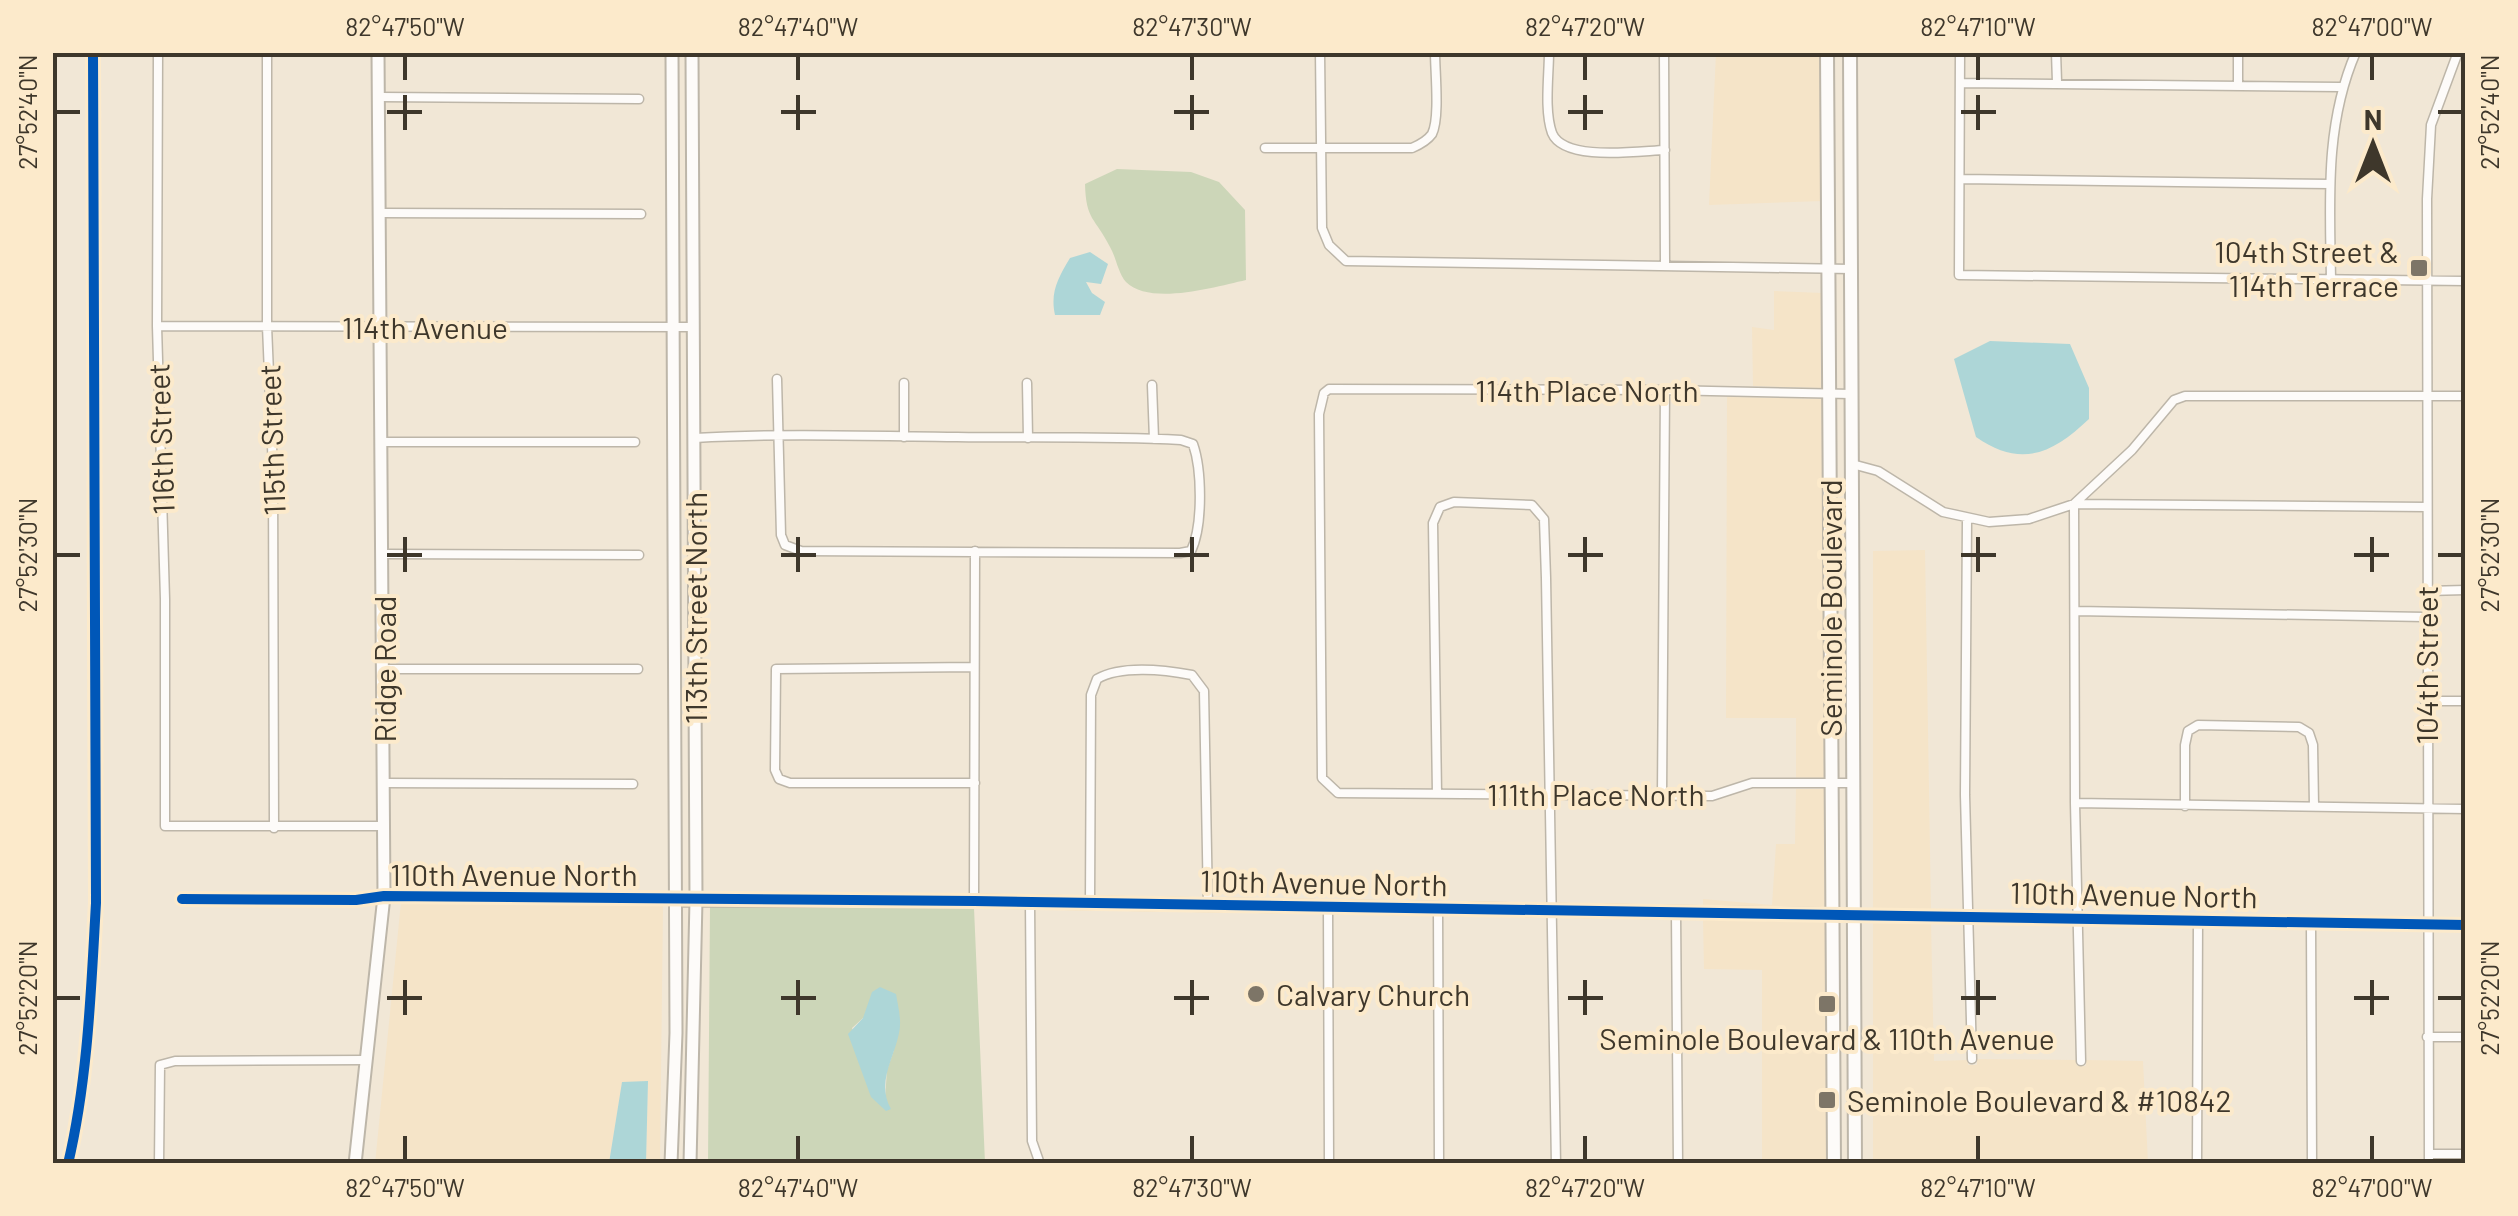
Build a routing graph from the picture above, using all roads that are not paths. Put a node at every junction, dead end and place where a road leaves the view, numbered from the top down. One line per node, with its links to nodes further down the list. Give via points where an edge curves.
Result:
1 (158, 52): 38 (street, 116th Street)
2 (267, 52): 39 (street, 115th Street)
3 (378, 52): 23 (street, Ridge Road)
4 (672, 52): 41 (street, 113th Street North)
5 (692, 52): 42 (street, 113th Street North)
6 (1320, 52): 26 (street)
7 (1435, 52): 26 (street, via 1435,119 1424,142 1412,148)
8 (1549, 52): 27 (street, via 1550,124 1561,145 1586,152)
9 (1664, 52): 27 (street)
10 (1827, 52): 17 (main road, Seminole Boulevard)
11 (1850, 52): 18 (main road, Seminole Boulevard)
12 (1960, 52): 20 (street)
13 (2056, 52): 19 (street)
14 (2238, 52): 21 (street)
15 (2356, 52): 22 (street)
16 (2458, 52): 35 (street, 104th Street, via 2432,125)
17 (1827, 77): 18 (main road); 33 (main road, Seminole Boulevard)
18 (1850, 78): 34 (main road, Seminole Boulevard)
19 (2057, 82): 20 (street); 21 (street)
20 (1960, 83): 28 (street)
21 (2238, 85): 22 (street)
22 (2340, 87): 29 (street)
23 (380, 97): 24 (street); 30 (street, Ridge Road)
24 (638, 99)
25 (1266, 148): 26 (street)
26 (1322, 149): 32 (street, via 1322,228 1346,261)
27 (1665, 150): 32 (street)
28 (1960, 179): 29 (street); 36 (street, via 1959,274)
29 (2330, 184): 36 (street)
30 (381, 213): 31 (street); 40 (street, Ridge Road)
31 (640, 214)
32 (1664, 264): 33 (street)
33 (1828, 269): 34 (street); 48 (main road, Seminole Boulevard)
34 (1851, 270): 49 (main road, Seminole Boulevard)
35 (2426, 280): 36 (street); 37 (street); 51 (street, 104th Street)
36 (2331, 281)
37 (2466, 281)
38 (157, 326): 39 (street, 114th Avenue); 90 (street, 116th Street, via 165,826)
39 (267, 326): 40 (street, 114th Avenue); 90 (street, 115th Street)
40 (382, 327): 41 (street, 114th Avenue); 57 (street, Ridge Road)
41 (673, 327): 42 (street, 114th Avenue); 93 (street, 113th Street North)
42 (694, 327): 54 (street, 113th Street North)
43 (778, 379): 52 (street)
44 (904, 383): 53 (street)
45 (1027, 383): 55 (street)
46 (1152, 384): 56 (street)
47 (1665, 390): 48 (street, 114th Place North); 80 (street, 114th Place North, via 1324,393 1322,778); 83 (street)
48 (1830, 394): 49 (street, 114th Place North); 77 (main road, Seminole Boulevard)
49 (1851, 394): 59 (main road, Seminole Boulevard)
50 (2466, 396): 51 (street)
51 (2426, 397): 60 (street, via 2178,398); 61 (street, 104th Street)
52 (781, 437): 53 (street); 54 (street); 63 (street, via 784,545 801,552)
53 (904, 437): 55 (street)
54 (695, 438): 94 (street, 113th Street North)
55 (1028, 438): 56 (street)
56 (1154, 438): 63 (street, via 1193,444 1198,457 1198,536 1191,550)
57 (383, 442): 58 (street); 64 (street, Ridge Road)
58 (635, 442)
59 (1852, 464): 62 (street, via 1878,470 1926,504); 78 (main road, Seminole Boulevard)
60 (2074, 504): 61 (street); 62 (street, via 2011,522); 68 (street)
61 (2427, 507): 66 (street, 104th Street)
62 (1968, 520): 105 (street)
63 (975, 551): 70 (street)
64 (384, 554): 65 (street); 71 (street, Ridge Road)
65 (639, 555)
66 (2426, 590): 67 (street); 69 (street, 104th Street)
67 (2466, 590)
68 (2076, 610): 69 (street); 84 (street)
69 (2425, 617): 73 (street, 104th Street)
70 (974, 667): 76 (street); 76 (street, via 776,669 775,770 790,784)
71 (384, 669): 72 (street); 75 (street, Ridge Road)
72 (638, 669)
73 (2426, 701): 74 (street); 87 (street, 104th Street)
74 (2466, 701)
75 (384, 783): 79 (street); 89 (street, Ridge Road)
76 (975, 783): 95 (street)
77 (1832, 783): 78 (street, 111th Place North); 83 (street, 111th Place North, via 1752,783 1712,796); 103 (main road, Seminole Boulevard)
78 (1853, 783): 104 (main road, Seminole Boulevard)
79 (633, 784)
80 (1338, 793): 82 (street, 111th Place North)
81 (1548, 793): 82 (street, 111th Place North); 82 (street, via 1544,518 1532,505 1454,502 1440,507 1434,523); 83 (street, 111th Place North); 101 (street)
82 (1437, 794)
83 (1662, 796)
84 (2075, 803): 85 (street); 106 (street)
85 (2185, 806): 86 (street); 86 (street, via 2185,745 2188,731 2198,726 2309,733)
86 (2314, 806): 87 (street)
87 (2427, 809): 88 (street); 109 (street, 104th Street)
88 (2466, 810)
89 (383, 826): 90 (street); 91 (street, Ridge Road)
90 (274, 828)
91 (384, 896): 92 (street, 110th Avenue North); 93 (street, 110th Avenue North); 113 (street, Ridge Road)
92 (182, 899)
93 (674, 900): 94 (street, 110th Avenue North); 120 (street, 113th Street North)
94 (696, 900): 95 (street, 110th Avenue North); 121 (street, 113th Street North)
95 (974, 901): 96 (street, 110th Avenue North)
96 (1030, 903): 97 (street, 110th Avenue North); 122 (street, via 1032,1141)
97 (1090, 904): 98 (street, 110th Avenue North); 98 (street, via 1091,695 1108,672 1170,671 1192,675 1204,692)
98 (1208, 906): 99 (street, 110th Avenue North)
99 (1328, 907): 100 (street, 110th Avenue North); 123 (street)
100 (1438, 908): 101 (street, 110th Avenue North); 124 (street)
101 (1552, 910): 102 (street, 110th Avenue North); 125 (street)
102 (1676, 912): 103 (street, 110th Avenue North); 126 (street)
103 (1832, 915): 104 (street, 110th Avenue North); 127 (main road, Seminole Boulevard)
104 (1853, 916): 105 (street, 110th Avenue North); 128 (main road, Seminole Boulevard)
105 (1968, 917): 106 (street, 110th Avenue North); 114 (street)
106 (2078, 917): 107 (street, 110th Avenue North); 115 (street)
107 (2198, 919): 108 (street, 110th Avenue North); 129 (street)
108 (2311, 922): 109 (street, 110th Avenue North); 130 (street)
109 (2427, 924): 110 (street, 110th Avenue North); 111 (street, 104th Street)
110 (2466, 924)
111 (2427, 1037): 112 (street); 117 (street, 104th Street)
112 (2466, 1038)
113 (365, 1060): 118 (street, via 160,1065); 119 (street, Ridge Road)
114 (1972, 1060)
115 (2081, 1061)
116 (2466, 1154): 117 (street)
117 (2429, 1159)
118 (159, 1164)
119 (356, 1164)
120 (671, 1164)
121 (690, 1164)
122 (1040, 1164)
123 (1329, 1164)
124 (1440, 1164)
125 (1556, 1164)
126 (1678, 1164)
127 (1834, 1164)
128 (1855, 1164)
129 (2197, 1164)
130 (2312, 1164)

